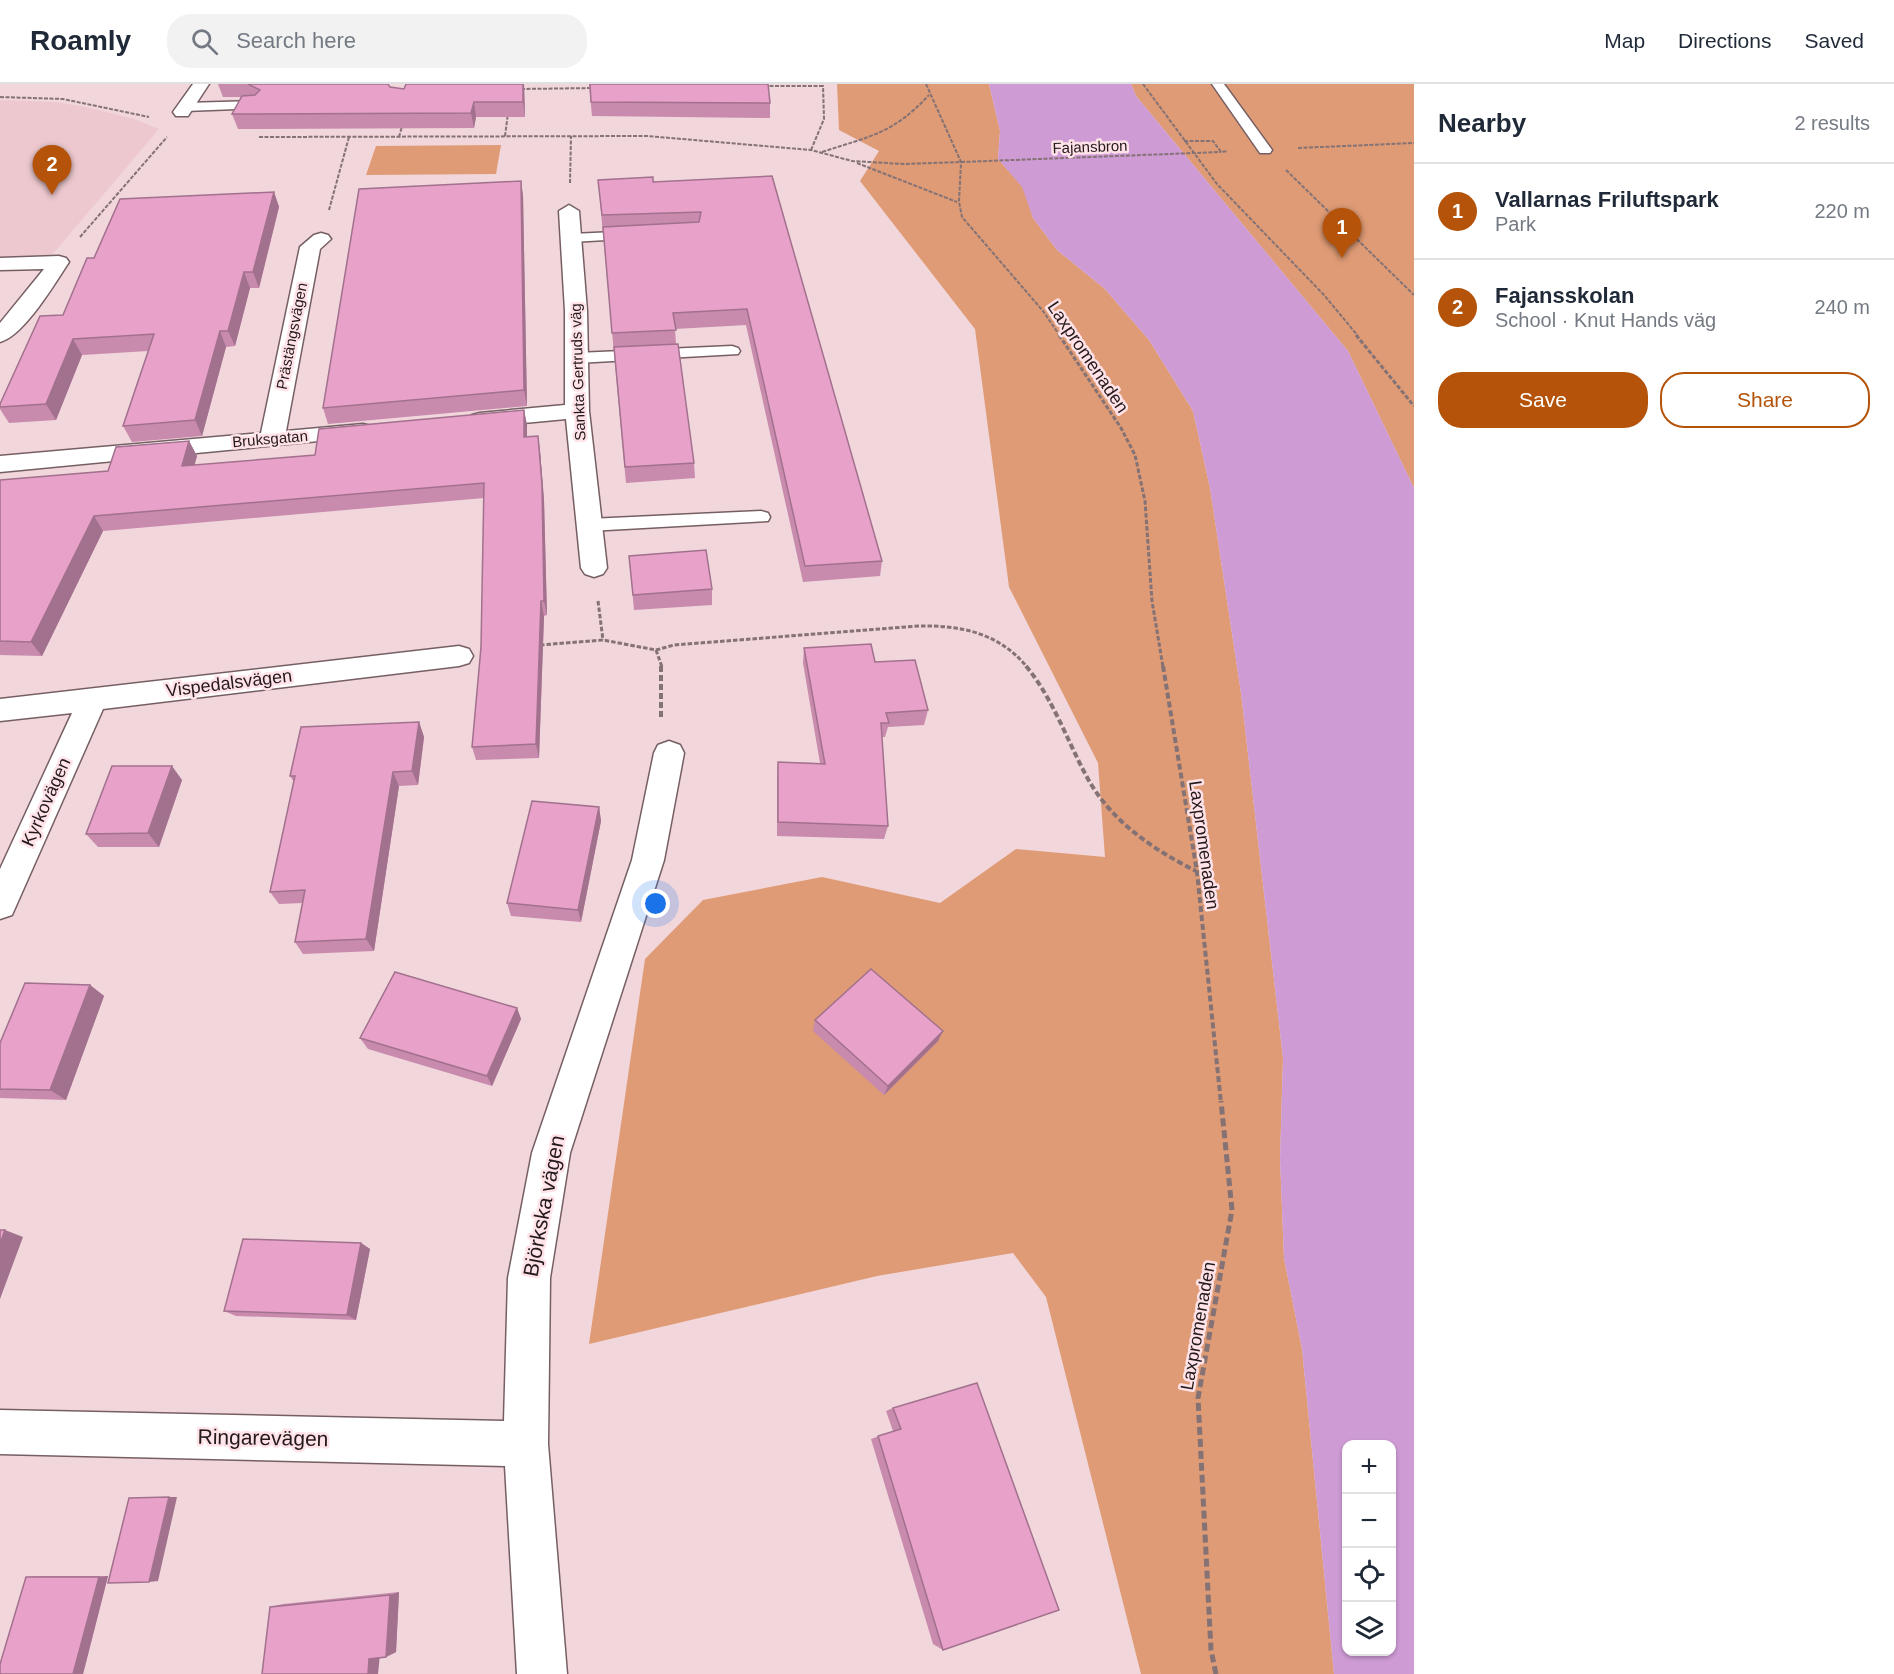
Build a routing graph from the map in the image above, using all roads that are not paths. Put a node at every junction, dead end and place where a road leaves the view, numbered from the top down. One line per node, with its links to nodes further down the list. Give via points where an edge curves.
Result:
1 (201, 84): 4 (street)
2 (1218, 84): 5 (lane)
3 (256, 105): 4 (lane)
4 (184, 109)
5 (1264, 150)
6 (569, 211): 8 (street, Sankta Gertruds väg)
7 (650, 234): 8 (lane)
8 (572, 238): 13 (street, Sankta Gertruds väg)
9 (321, 239): 17 (street, Prästängsvägen, via 310,247)
10 (0, 264): 11 (street, via 59,262 17,319)
11 (0, 335)
12 (732, 351): 13 (lane)
13 (577, 358): 14 (street, Sankta Gertruds väg)
14 (577, 411): 15 (street); 20 (street, Sankta Gertruds väg)
15 (459, 422)
16 (389, 428): 17 (street, Bruksgatan)
17 (272, 439): 18 (street, Bruksgatan)
18 (0, 464)
19 (761, 517): 20 (lane)
20 (589, 525): 21 (street, Sankta Gertruds väg)
21 (594, 568)
22 (459, 656): 23 (street, Vispedalsvägen)
23 (93, 699): 24 (street, Vispedalsvägen); 26 (street, Kyrkovägen)
24 (0, 710)
25 (669, 753): 28 (street, Björkska vägen, via 648,860 551,1153 529,1278)
26 (0, 905)
27 (0, 1432): 28 (street, Ringarevägen)
28 (526, 1444): 29 (street, Björkska vägen)
29 (542, 1674)

